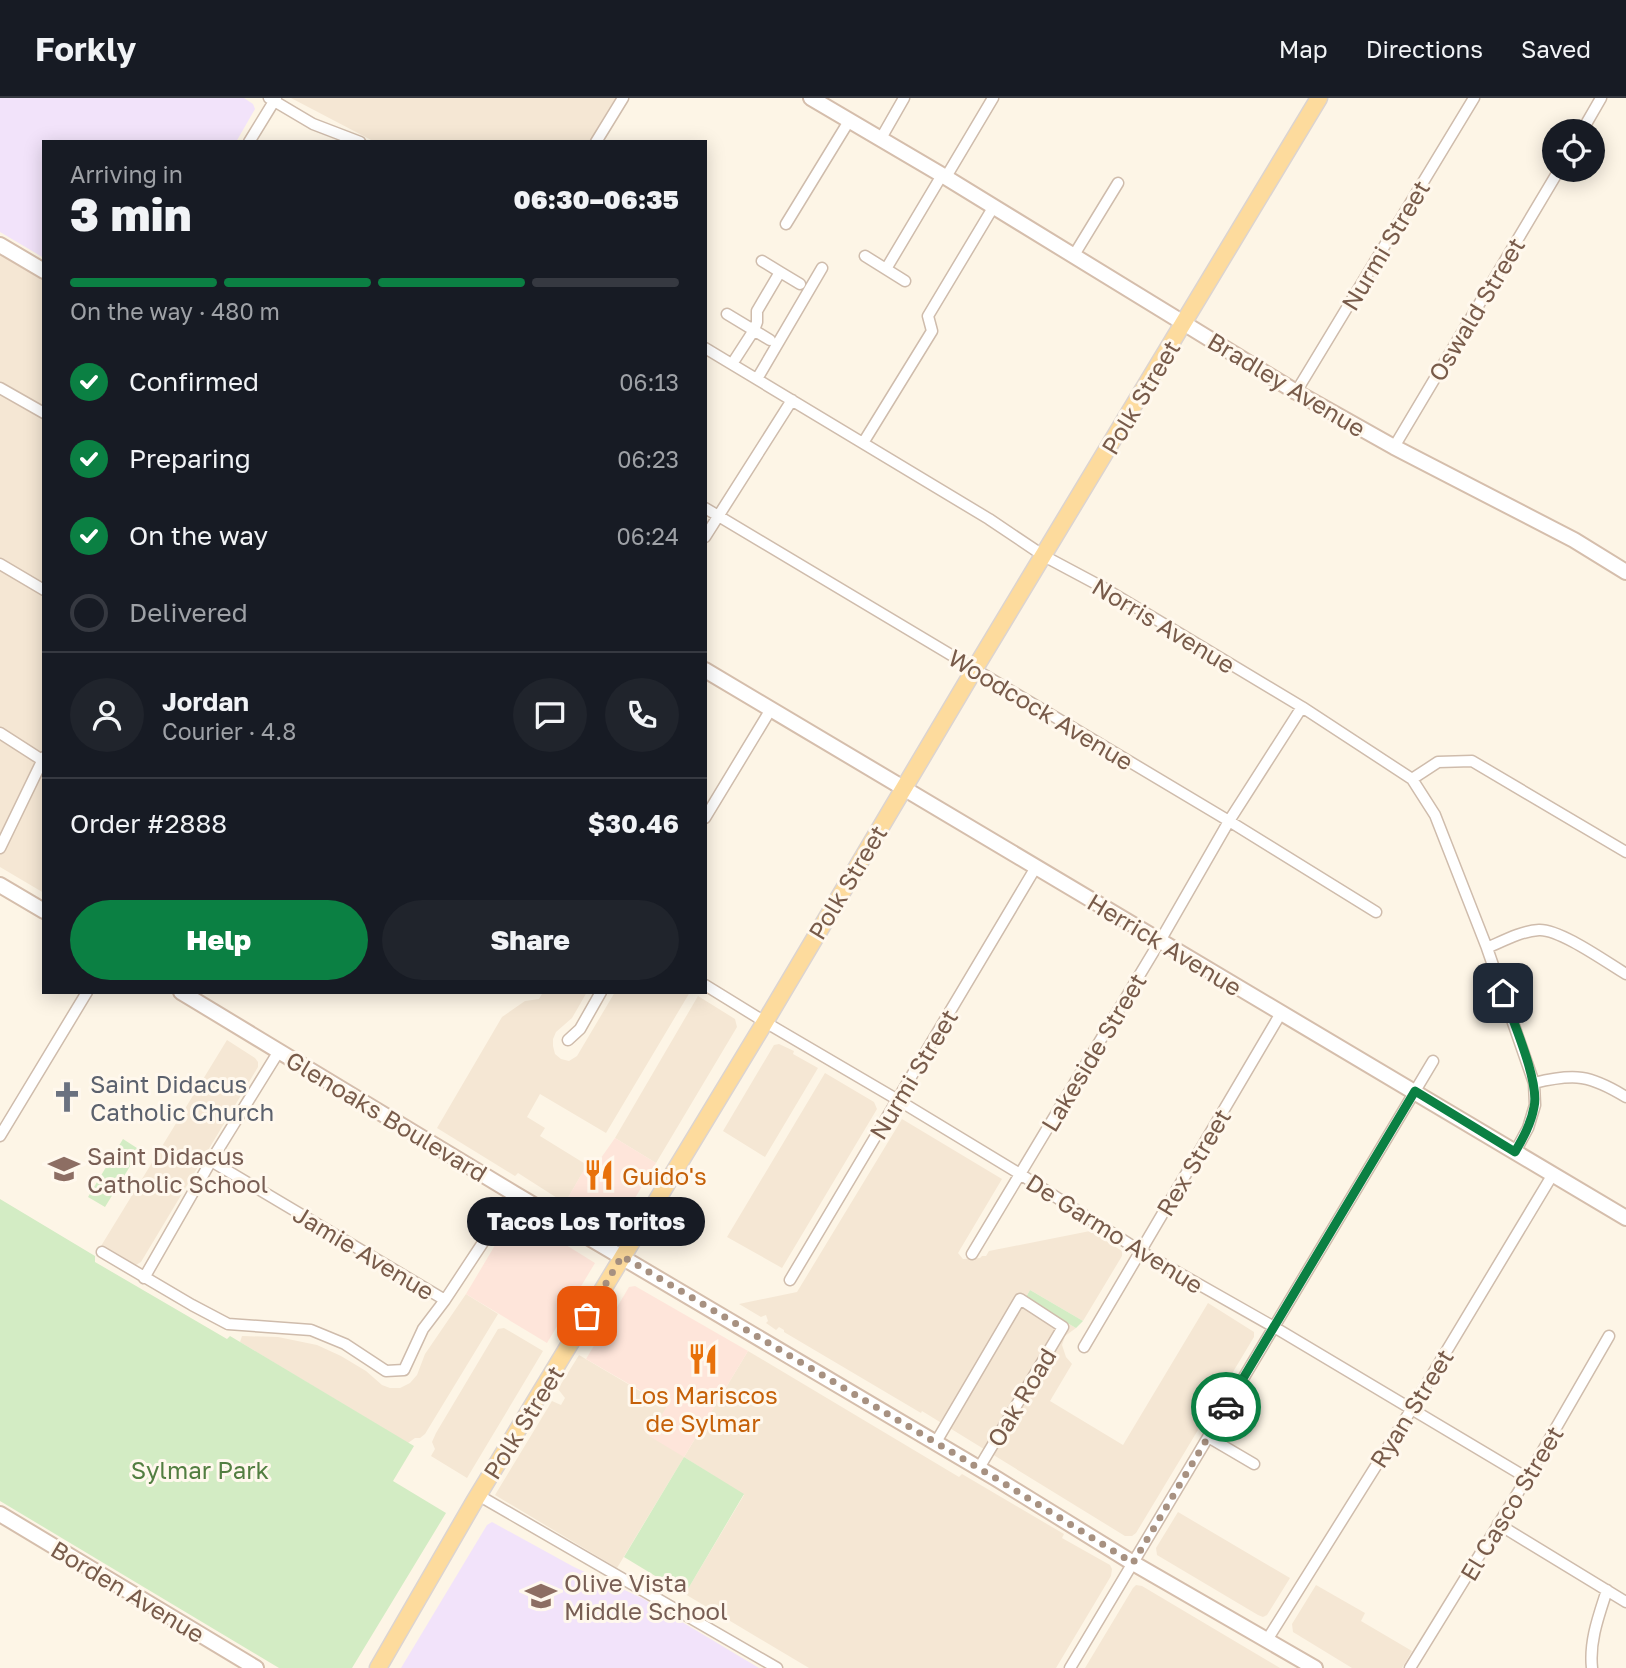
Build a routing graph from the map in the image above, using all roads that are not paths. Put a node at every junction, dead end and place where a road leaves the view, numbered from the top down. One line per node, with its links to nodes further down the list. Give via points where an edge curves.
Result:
1 (623, 98): 14 (street)
2 (811, 98): 10 (street, Bradley Avenue)
3 (904, 98): 11 (street)
4 (993, 98): 15 (street)
5 (1319, 98): 31 (main road, Polk Street)
6 (1474, 98): 38 (street, Nurmi Street)
7 (1601, 98): 9 (street)
8 (273, 99): 12 (street); 13 (street, via 313,124)
9 (1589, 119)
10 (849, 121): 11 (street, Bradley Avenue); 19 (street)
11 (880, 139): 15 (street, Bradley Avenue)
12 (251, 140)
13 (355, 140)
14 (597, 140)
15 (944, 176): 18 (street, Bradley Avenue); 25 (street)
16 (1552, 182): 42 (street, Oswald Street)
17 (1118, 183): 21 (street)
18 (994, 206): 21 (street, Bradley Avenue); 41 (street, via 928,316 932,331)
19 (786, 225)
20 (0, 245): 26 (street)
21 (1074, 255): 31 (street, Bradley Avenue)
22 (865, 256): 25 (street)
23 (762, 261): 27 (street)
24 (822, 268): 36 (street)
25 (886, 269): 28 (street)
26 (42, 270)
27 (780, 272): 29 (street); 32 (street, via 757,311)
28 (905, 281)
29 (800, 284)
30 (727, 314): 32 (street)
31 (1184, 323): 38 (street, Bradley Avenue); 46 (main road, Polk Street)
32 (754, 330): 33 (street); 35 (street)
33 (770, 340)
34 (707, 349): 35 (street, Norris Avenue)
35 (732, 364): 36 (street, Norris Avenue)
36 (757, 379): 39 (street, Norris Avenue)
37 (0, 388): 40 (street)
38 (1296, 391): 42 (street, Bradley Avenue)
39 (792, 400): 41 (street, Norris Avenue); 44 (street)
40 (42, 412)
41 (863, 443): 46 (street, Norris Avenue)
42 (1394, 447): 48 (street, Bradley Avenue, via 1574,540)
43 (707, 509): 44 (street, Woodcock Avenue)
44 (718, 515): 45 (street); 50 (street, Woodcock Avenue)
45 (707, 534)
46 (1044, 556): 50 (main road, Polk Street); 52 (street, Norris Avenue)
47 (0, 564): 49 (street)
48 (1626, 572)
49 (42, 589)
50 (974, 670): 58 (main road, Polk Street); 60 (street, Woodcock Avenue)
51 (707, 671): 53 (street, Herrick Avenue)
52 (1302, 707): 57 (street, Norris Avenue); 60 (street, Lakeside Street)
53 (771, 709): 58 (street, Herrick Avenue); 59 (street)
54 (0, 733): 55 (street)
55 (42, 757)
56 (42, 760): 61 (street)
57 (1412, 779): 62 (street, via 1438,762 1472,761); 68 (street, via 1435,815)
58 (904, 787): 63 (street, Herrick Avenue); 75 (main road, Polk Street)
59 (707, 815)
60 (1229, 821): 66 (street, Woodcock Avenue); 67 (street, Lakeside Street)
61 (0, 848)
62 (1626, 852)
63 (1036, 867): 67 (street, Herrick Avenue); 82 (street, Nurmi Street)
64 (0, 885): 65 (street)
65 (42, 910)
66 (1376, 912)
67 (1160, 941): 74 (street, Herrick Avenue); 86 (street, Lakeside Street)
68 (1487, 948): 69 (street, via 1541,930 1568,939); 79 (street)
69 (1626, 974)
70 (707, 986): 75 (street, De Garmo Avenue)
71 (86, 994): 83 (street)
72 (184, 994): 77 (street, Glenoaks Boulevard)
73 (600, 994): 76 (street, via 580,1029)
74 (1280, 1013): 80 (street, Herrick Avenue); 90 (street, Rex Street)
75 (765, 1022): 82 (street, De Garmo Avenue); 93 (main road, Polk Street)
76 (568, 1040)
77 (279, 1051): 85 (street); 88 (street, Glenoaks Boulevard)
78 (1433, 1061): 80 (street)
79 (1534, 1083): 81 (street, via 1561,1076 1587,1078); 84 (street, via 1535,1105)
80 (1415, 1091): 84 (street, Herrick Avenue); 97 (street)
81 (1626, 1097)
82 (898, 1100): 86 (street, De Garmo Avenue); 95 (street, Nurmi Street)
83 (0, 1136)
84 (1515, 1152): 87 (street, Herrick Avenue)
85 (211, 1161): 94 (street); 96 (street, Jamie Avenue)
86 (1020, 1174): 90 (street, De Garmo Avenue); 92 (street, Lakeside Street)
87 (1553, 1174): 89 (street, Herrick Avenue); 100 (street, Ryan Street)
88 (515, 1194): 93 (street, Glenoaks Boulevard); 96 (street)
89 (1626, 1218)
90 (1140, 1251): 97 (street, De Garmo Avenue); 99 (street, Rex Street)
91 (102, 1252): 94 (street)
92 (972, 1254)
93 (622, 1256): 102 (street, Glenoaks Boulevard); 106 (main road, Polk Street)
94 (145, 1278): 96 (street, via 228,1324 311,1330 345,1344 386,1371 404,1370 422,1329)
95 (790, 1280)
96 (445, 1300)
97 (1274, 1327): 100 (street, De Garmo Avenue); 101 (street)
98 (1609, 1336): 105 (street, El Casco Street)
99 (1084, 1347)
100 (1411, 1410): 105 (street, De Garmo Avenue); 112 (street, Ryan Street)
101 (1208, 1437): 103 (street); 109 (street)
102 (936, 1442): 104 (street, Glenoaks Boulevard); 104 (street, Oak Road, via 1020,1299 1063,1327)
103 (1254, 1464)
104 (979, 1468): 109 (street, Glenoaks Boulevard)
105 (1527, 1478): 108 (street, El Casco Street)
106 (478, 1496): 114 (main road, Polk Street); 115 (street)
107 (0, 1514): 113 (street, Borden Avenue)
108 (1497, 1524): 110 (street); 118 (street, El Casco Street)
109 (1133, 1563): 112 (street, Glenoaks Boulevard); 116 (street)
110 (1606, 1590): 111 (street); 119 (street, via 1595,1627)
111 (1626, 1602)
112 (1267, 1640): 117 (street, Glenoaks Boulevard)
113 (256, 1668)
114 (378, 1668)
115 (777, 1668)
116 (1070, 1668)
117 (1315, 1668)
118 (1410, 1668)
119 (1592, 1668)

